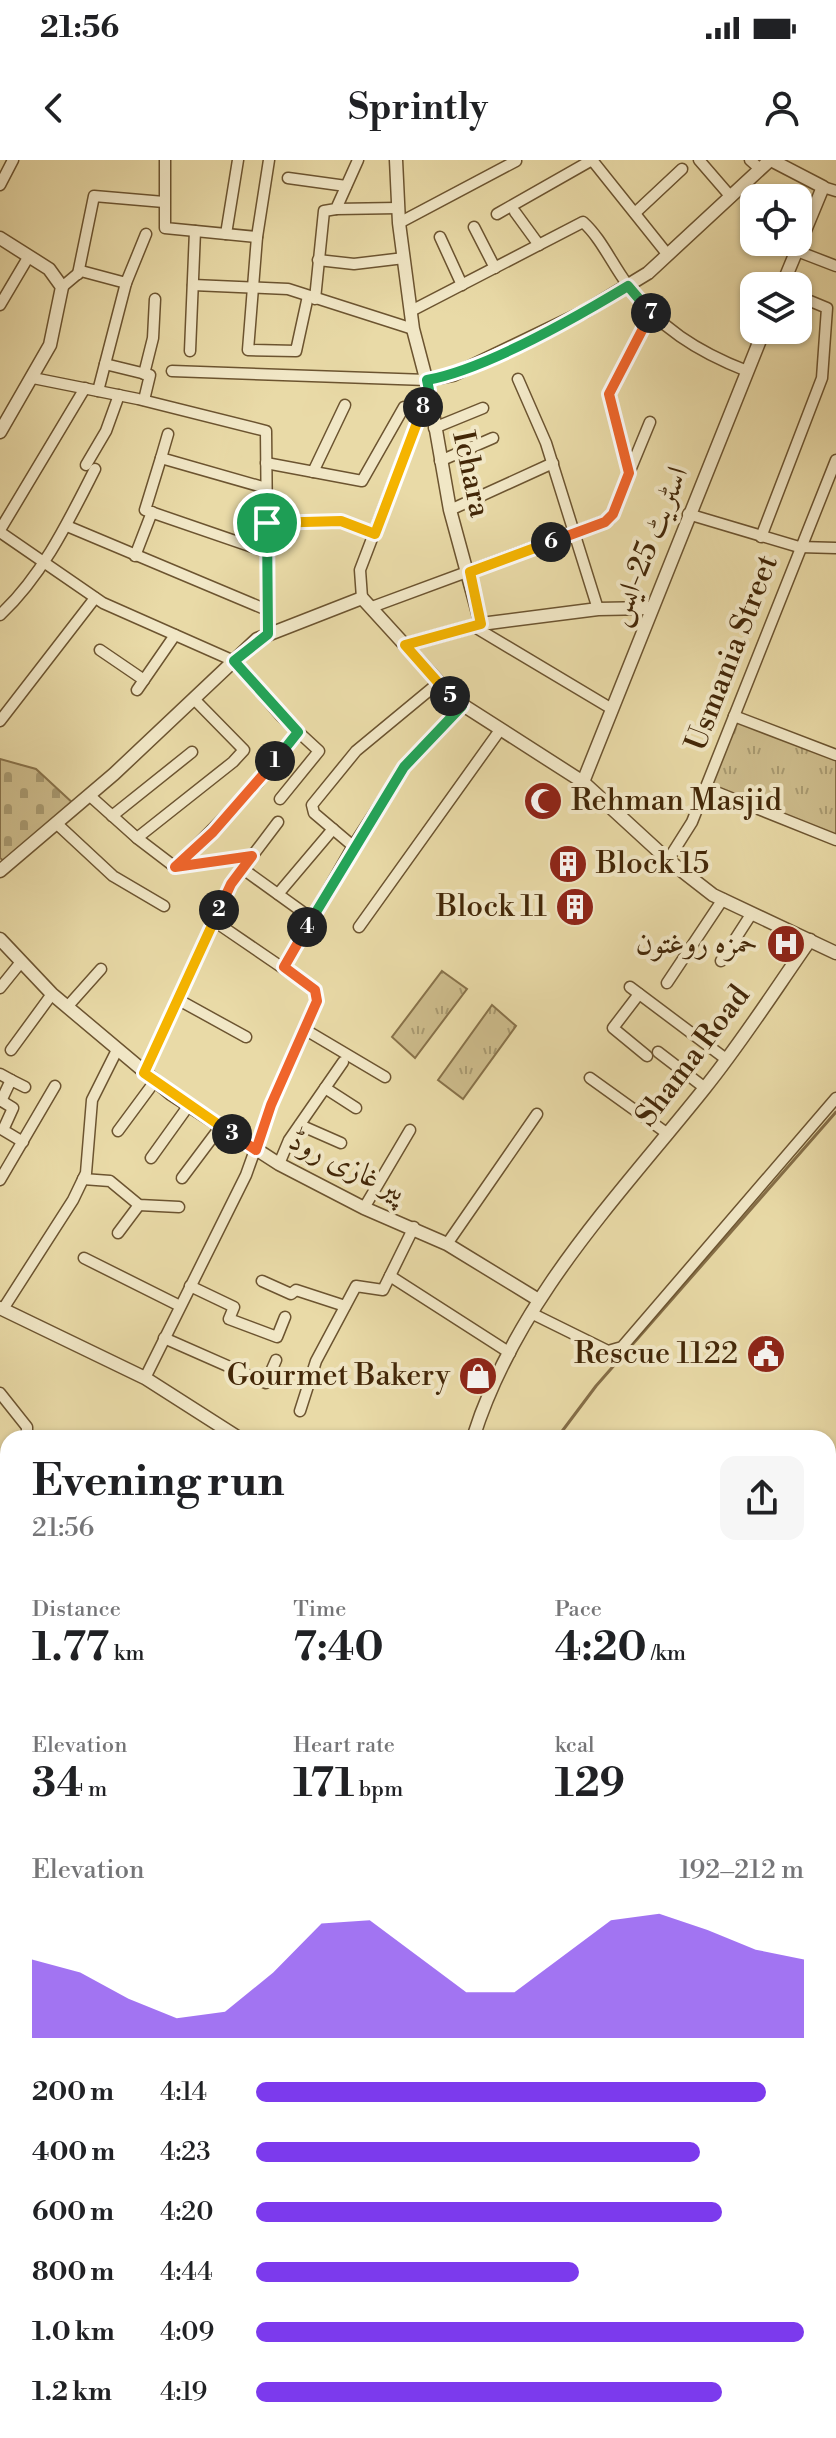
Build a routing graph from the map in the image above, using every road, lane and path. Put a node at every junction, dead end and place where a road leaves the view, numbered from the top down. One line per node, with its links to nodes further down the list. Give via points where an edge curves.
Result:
1 (13, 160): 14 (street)
2 (165, 160): 18 (street)
3 (238, 160): 29 (street)
4 (269, 160): 30 (street)
5 (358, 160): 15 (street)
6 (396, 160): 19 (street, Ichara)
7 (592, 160): 22 (street); 23 (street)
8 (699, 160): 17 (street)
9 (750, 160): 11 (street)
10 (516, 161): 24 (street)
11 (767, 163): 16 (street); 17 (street)
12 (682, 169): 22 (street)
13 (288, 178): 15 (street)
14 (0, 185)
15 (346, 186): 20 (street)
16 (830, 189): 25 (street)
17 (731, 197): 34 (street)
18 (164, 202): 27 (street, via 165,228); 41 (street, via 94,196)
19 (398, 208): 20 (street); 24 (street, Ichara)
20 (336, 209): 38 (street, via 324,211)
21 (515, 212): 33 (street)
22 (635, 213): 34 (street)
23 (497, 214)
24 (399, 223): 37 (street, Ichara)
25 (812, 223)
26 (474, 227): 40 (street)
27 (195, 231): 29 (street); 43 (street)
28 (146, 234): 42 (street)
29 (226, 234): 30 (street)
30 (257, 237): 47 (street)
31 (440, 237): 44 (street)
32 (0, 238): 35 (street)
33 (539, 245): 40 (street); 45 (street, via 583,222)
34 (668, 255): 45 (street)
35 (29, 256): 46 (street, via 49,269); 50 (street)
36 (810, 256): 39 (street)
37 (404, 258): 38 (street, via 354,264); 52 (street, Ichara)
38 (318, 260): 48 (street)
39 (836, 266)
40 (495, 268): 44 (street)
41 (78, 274): 42 (street); 46 (street)
42 (126, 283): 57 (street)
43 (193, 285): 47 (street); 56 (street)
44 (462, 285): 52 (street)
45 (628, 286): 53 (street); 63 (street)
46 (62, 287): 61 (street, via 50,345)
47 (254, 287): 48 (street, via 288,289); 48 (street, via 248,350 296,351)
48 (312, 298): 54 (street)
49 (155, 299): 60 (street)
50 (1, 302)
51 (812, 302): 92 (street, via 827,308 822,378)
52 (411, 311): 54 (street, Ichara)
53 (651, 313): 59 (street, via 687,344); 82 (street, via 609,394)
54 (413, 329): 63 (street, Ichara)
55 (758, 344): 59 (street, اسٹریٹ 25-ایس)
56 (190, 351)
57 (105, 364): 60 (street); 65 (street)
58 (172, 371): 63 (street)
59 (747, 371): 86 (street, اسٹریٹ 25-ایس)
60 (144, 374): 67 (street, via 150,375)
61 (33, 378): 64 (street); 72 (street)
62 (518, 379): 80 (street)
63 (428, 385): 73 (street, Ichara); 91 (street)
64 (85, 388): 65 (street); 89 (street)
65 (98, 391): 66 (street)
66 (119, 395): 67 (street); 88 (street)
67 (144, 400): 79 (street, via 263,429)
68 (345, 405): 81 (street)
69 (404, 407): 81 (street, via 362,481)
70 (483, 408): 73 (street)
71 (650, 422): 82 (street)
72 (2, 424)
73 (434, 428): 78 (street, Ichara)
74 (168, 434): 76 (street)
75 (493, 438): 78 (street)
76 (161, 458): 83 (street); 85 (street, via 145,510)
77 (836, 460): 93 (street, Usmania Street)
78 (440, 461): 84 (street, Ichara)
79 (266, 463): 81 (street); 83 (street)
80 (553, 463): 84 (street); 90 (street)
81 (313, 472)
82 (629, 473): 90 (street, via 610,519)
83 (266, 488): 87 (street)
84 (450, 510): 98 (street, Ichara)
85 (152, 512): 95 (street); 96 (street)
86 (688, 514): 92 (street); 101 (street, اسٹریٹ 25-ایس)
87 (267, 523): 91 (street, via 341,521); 95 (street)
88 (67, 526): 96 (street); 97 (street)
89 (0, 531): 97 (street)
90 (575, 533): 98 (street); 102 (street)
91 (375, 534): 100 (street, via 360,570)
92 (761, 537): 93 (street)
93 (799, 547): 94 (street); 115 (street, Usmania Street)
94 (836, 548)
95 (267, 552): 103 (street)
96 (135, 556): 103 (street)
97 (43, 561): 99 (street); 104 (street)
98 (470, 572): 100 (street); 105 (street, Ichara)
99 (95, 598): 107 (street); 116 (street)
100 (367, 603): 106 (street); 108 (street)
101 (651, 608): 102 (street); 114 (street, اسٹریٹ 25-ایس)
102 (598, 609): 105 (street)
103 (267, 610): 106 (street)
104 (0, 615)
105 (477, 625): 108 (street); 114 (street)
106 (268, 634): 110 (street)
107 (175, 635): 109 (street, via 140,685); 110 (street)
108 (405, 645): 111 (street)
109 (100, 650)
110 (234, 661): 112 (street); 118 (street)
111 (437, 684): 113 (street); 128 (street, via 356,751 312,805 311,810)
112 (194, 699): 123 (street); 129 (street, via 244,751)
113 (462, 706): 117 (street); 131 (street, via 404,767)
114 (612, 709): 121 (street, اسٹریٹ 25-ایس)
115 (734, 716): 119 (street); 122 (street, Usmania Street)
116 (0, 721)
117 (500, 730): 121 (street); 143 (street)
118 (298, 732): 124 (street, via 319,751); 134 (street, via 257,784)
119 (835, 750)
120 (192, 752): 125 (street)
121 (583, 782): 133 (street)
122 (706, 788): 130 (street); 133 (street, Usmania Street)
123 (89, 795): 125 (street); 127 (street)
124 (280, 799)
125 (112, 816): 129 (street)
126 (278, 822): 132 (street)
127 (56, 823): 136 (street); 139 (street, via 113,876)
128 (333, 829): 131 (street); 137 (street)
129 (137, 838): 134 (street)
130 (836, 840)
131 (353, 846): 141 (street)
132 (252, 856): 134 (street); 135 (street)
133 (668, 860): 138 (street)
134 (175, 867)
135 (243, 869): 137 (street); 142 (street)
136 (0, 871)
137 (278, 894): 141 (street)
138 (723, 899): 140 (street); 151 (street)
139 (164, 906)
140 (752, 913): 145 (street); 147 (street)
141 (311, 918): 149 (street)
142 (214, 921): 149 (street); 154 (street)
143 (359, 927)
144 (0, 939): 148 (street, پیر غازی روڈ)
145 (810, 940): 146 (street); 160 (street, Shama Road)
146 (836, 953)
147 (721, 961)
148 (21, 962): 152 (street); 153 (street, پیر غازی روڈ)
149 (284, 967): 156 (street, via 315,990 317,1001)
150 (101, 969): 155 (street)
151 (667, 983)
152 (0, 988)
153 (52, 994): 155 (street, پیر غازی روڈ); 158 (street)
154 (177, 999): 157 (street); 162 (street)
155 (68, 1006): 159 (street, پیر غازی روڈ)
156 (304, 1029): 164 (street); 184 (street)
157 (246, 1037)
158 (11, 1050)
159 (117, 1050): 162 (street, پیر غازی روڈ); 189 (street, via 92,1100)
160 (726, 1059): 171 (street, Shama Road); 171 (street, via 635,990 613,1028)
161 (343, 1062): 170 (street)
162 (144, 1073): 167 (street, پیر غازی روڈ)
163 (0, 1074): 166 (street)
164 (385, 1077)
165 (590, 1078): 181 (street)
166 (11, 1080): 169 (street); 173 (street)
167 (155, 1081): 174 (street, پیر غازی روڈ); 180 (street)
168 (55, 1086): 182 (street)
169 (25, 1087)
170 (325, 1088): 175 (street); 177 (street)
171 (705, 1088): 181 (street, Shama Road)
172 (836, 1098): 205 (street, via 622,1347 608,1351)
173 (1, 1100): 182 (street, via 13,1108 3,1130)
174 (189, 1105): 178 (street, پیر غازی روڈ); 185 (street)
175 (356, 1108)
176 (537, 1114): 196 (street)
177 (300, 1125): 183 (street); 186 (street)
178 (221, 1126): 184 (street, پیر غازی روڈ); 188 (street)
179 (410, 1130): 193 (street)
180 (118, 1131)
181 (668, 1134): 201 (street, Shama Road)
182 (23, 1142): 187 (street)
183 (341, 1143)
184 (256, 1150): 186 (street, پیر غازی روڈ); 200 (street)
185 (151, 1158)
186 (279, 1164): 193 (street, پیر غازی روڈ)
187 (4, 1165): 190 (street)
188 (182, 1178)
189 (83, 1179): 191 (street, via 110,1181); 204 (street)
190 (0, 1180)
191 (139, 1205): 192 (street); 195 (street)
192 (179, 1207)
193 (364, 1208): 194 (street, پیر غازی روڈ)
194 (414, 1227): 196 (street, پیر غازی روڈ); 198 (street)
195 (118, 1233)
196 (447, 1244): 201 (street, پیر غازی روڈ)
197 (84, 1258): 202 (street)
198 (390, 1276): 203 (street, via 381,1291 357,1284); 208 (street)
199 (262, 1281): 203 (street, via 291,1294 296,1290)
200 (190, 1286): 202 (street); 206 (street, via 234,1307 229,1319 277,1337)
201 (537, 1299): 205 (street, Shama Road)
202 (180, 1306): 207 (street)
203 (345, 1306): 212 (street, via 316,1361)
204 (2, 1308): 210 (street)
205 (531, 1313): 208 (street, Shama Road)
206 (285, 1317)
207 (164, 1338): 209 (street, via 266,1383); 210 (street)
208 (510, 1353): 215 (street, Shama Road)
209 (276, 1360)
210 (145, 1378): 214 (street)
211 (0, 1393): 213 (street)
212 (300, 1411)
213 (27, 1430)
214 (226, 1430)
215 (476, 1430)

